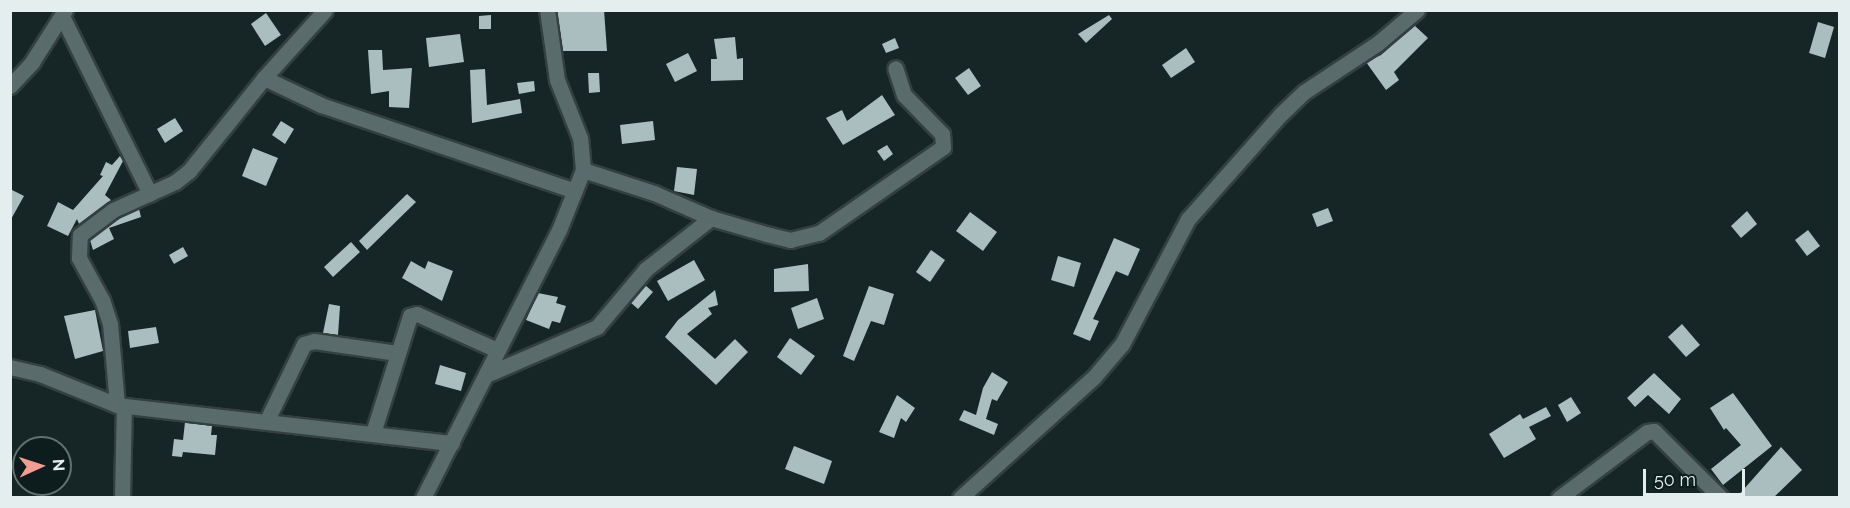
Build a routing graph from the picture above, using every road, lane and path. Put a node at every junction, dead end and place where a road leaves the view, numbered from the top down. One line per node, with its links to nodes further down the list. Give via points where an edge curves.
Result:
1 (325, 10): 6 (street)
2 (547, 10): 8 (street, via 557,80 580,138)
3 (1417, 10): 22 (street, via 1378,43 1304,92 1281,114 1188,219 1122,344 1094,377)
4 (64, 14): 7 (street); 10 (street)
5 (895, 68): 11 (street, via 904,95 945,138 939,151 819,233 790,240)
6 (264, 78): 9 (street, via 312,102); 10 (street, via 189,171)
7 (10, 86)
8 (583, 170): 9 (street); 11 (street, via 654,193)
9 (575, 191): 12 (street)
10 (150, 194): 16 (street, via 99,219 78,241 84,272 102,300 110,324)
11 (711, 218): 15 (street, via 646,269 597,327)
12 (497, 350): 13 (street, via 417,314 406,321); 15 (street)
13 (397, 353): 17 (street, via 314,341 304,344); 18 (street)
14 (10, 367): 16 (street, via 40,374)
15 (489, 374): 19 (street)
16 (121, 406): 17 (street); 20 (street)
17 (266, 422): 18 (street)
18 (373, 434): 19 (street)
19 (452, 443): 21 (street, via 431,476)
20 (122, 498)
21 (423, 498)
22 (960, 498)
23 (1558, 498): 24 (street, via 1647,432 1654,431)
24 (1721, 498)

